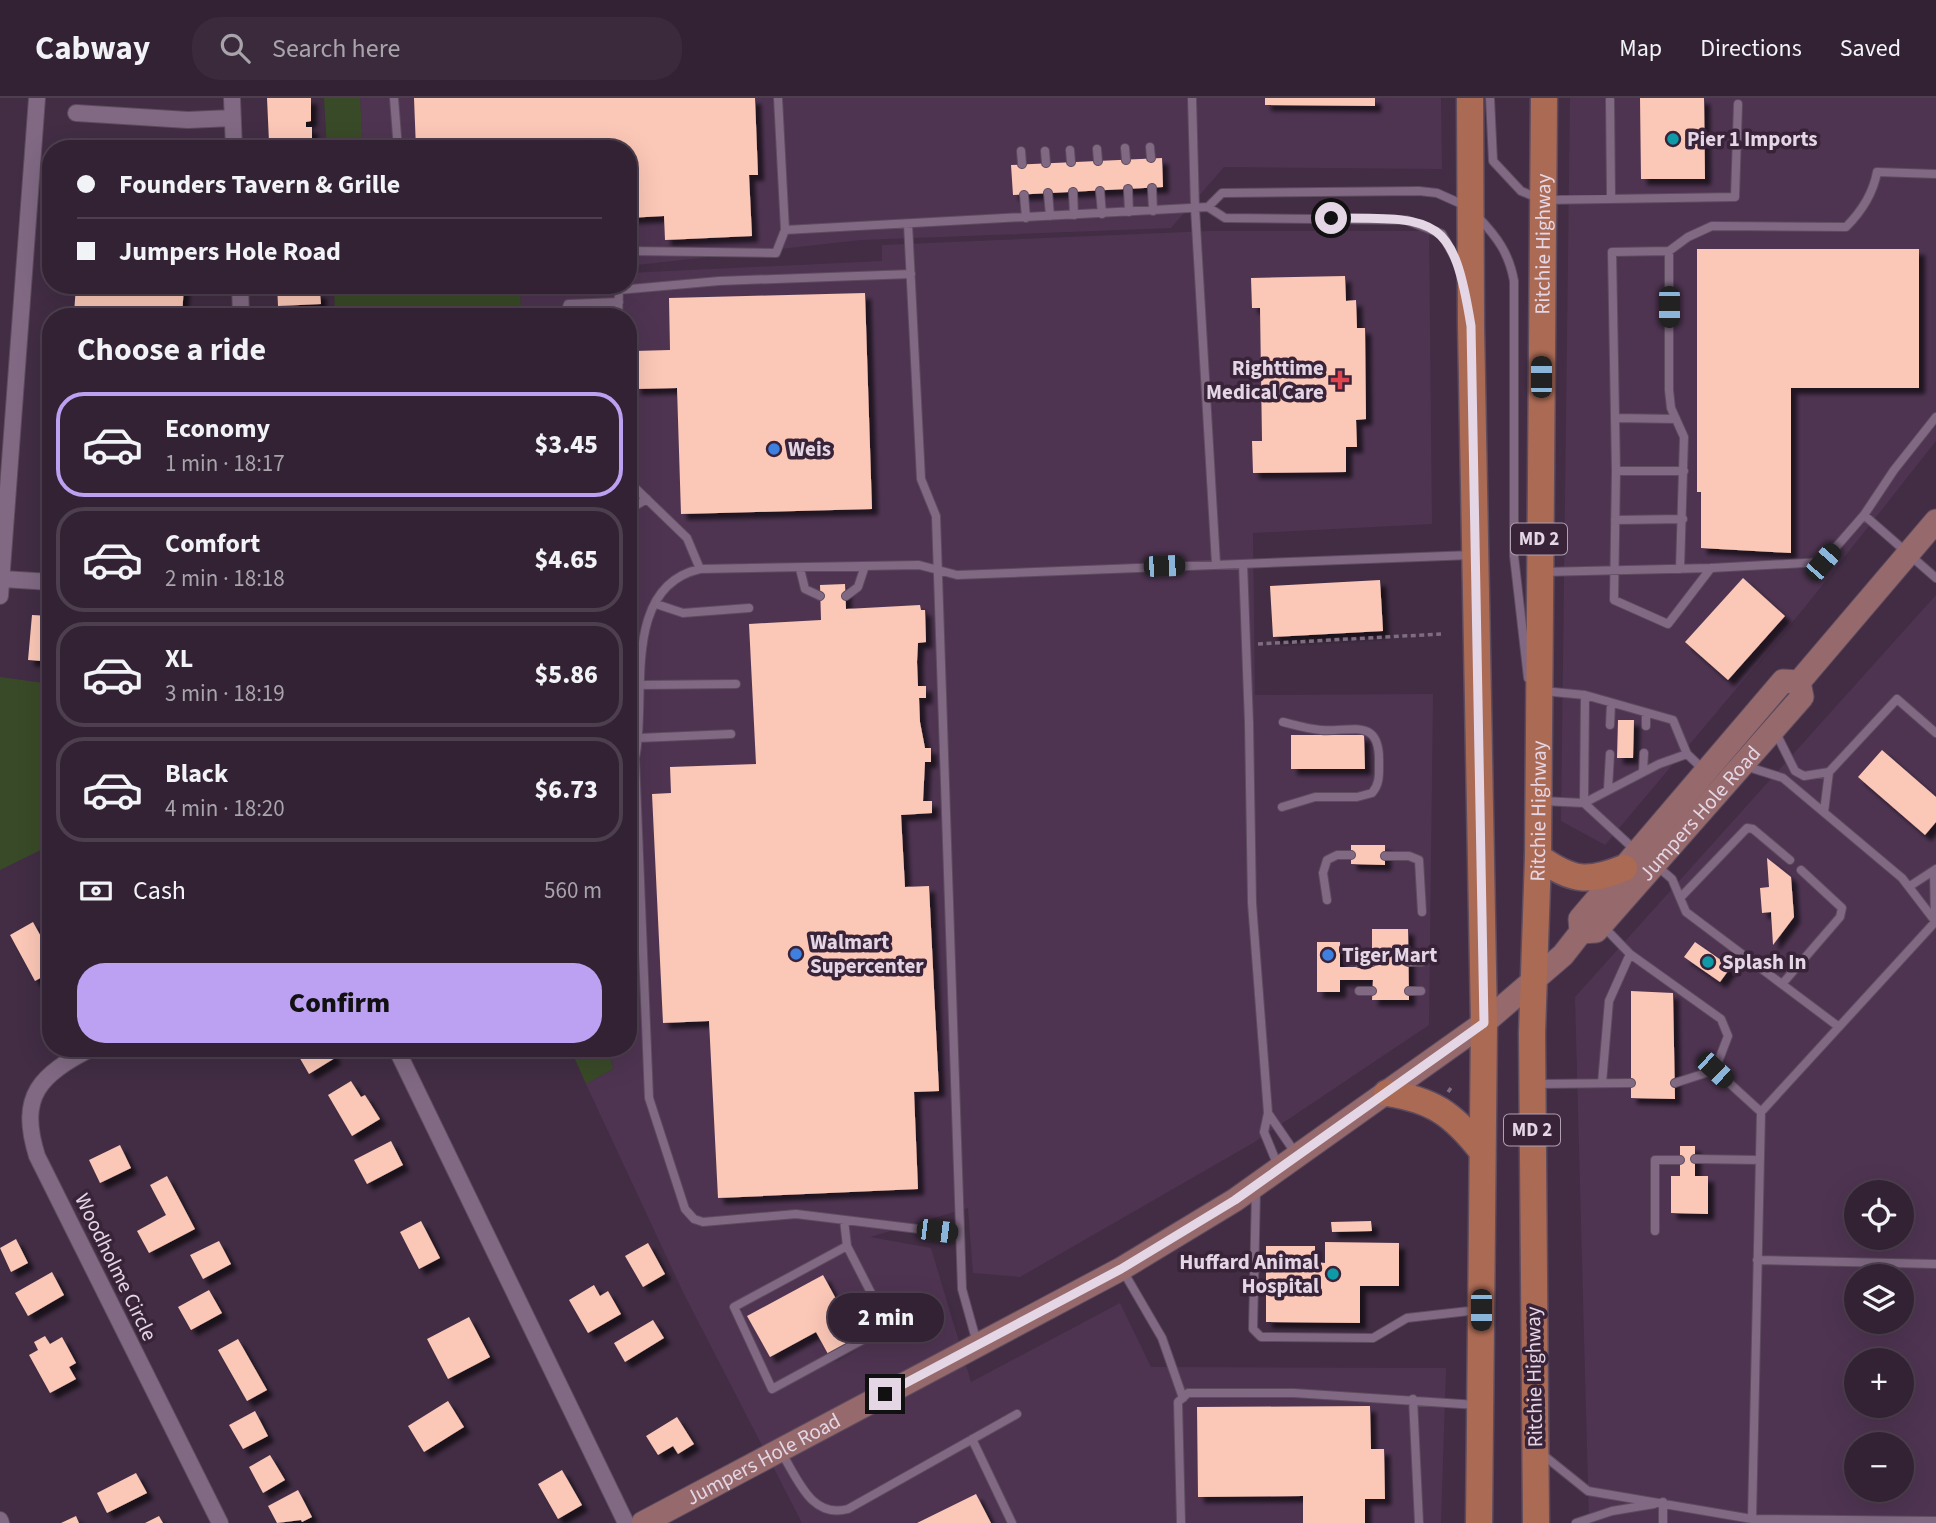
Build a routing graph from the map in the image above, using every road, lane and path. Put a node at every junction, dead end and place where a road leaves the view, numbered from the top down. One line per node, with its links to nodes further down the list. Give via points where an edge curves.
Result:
1 (37, 98): 81 (street)
2 (232, 98): 12 (street)
3 (394, 98): 14 (lane)
4 (778, 98): 46 (lane)
5 (1192, 98): 37 (lane)
6 (1470, 98): 38 (main road, MD 2)
7 (1490, 98): 35 (lane, via 1493,161 1521,191)
8 (1544, 98): 35 (main road, Ritchie Highway / MD 2)
9 (1610, 100): 34 (lane)
10 (1738, 104): 34 (lane, via 1735,197)
11 (76, 113): 12 (street)
12 (232, 118): 13 (street)
13 (233, 140)
14 (397, 140)
15 (1150, 147): 21 (lane)
16 (1125, 148): 22 (lane)
17 (1097, 149): 23 (lane)
18 (1045, 150): 25 (lane)
19 (1070, 150): 24 (lane)
20 (1021, 151): 26 (lane)
21 (1151, 158)
22 (1126, 160)
23 (1098, 161)
24 (1071, 162)
25 (1046, 163)
26 (1022, 164)
27 (1936, 174): 48 (lane, via 1877,172 1874,189 1846,227 1712,226)
28 (1152, 188): 39 (lane)
29 (1128, 189): 40 (lane)
30 (1100, 191): 41 (lane)
31 (1073, 192): 42 (lane)
32 (1048, 193): 43 (lane)
33 (1024, 195): 44 (lane)
34 (1611, 199): 35 (lane)
35 (1543, 200): 79 (main road, Ritchie Highway / MD 2)
36 (1208, 207): 37 (lane); 38 (lane, via 1222,193 1419,191 1437,193); 55 (lane, via 1224,218 1384,218 1427,226 1442,234 1458,260)
37 (1195, 208): 39 (lane); 70 (lane)
38 (1469, 208): 55 (main road, MD 2); 105 (lane, via 1497,237 1510,260 1514,281 1514,556)
39 (1153, 211): 40 (lane)
40 (1129, 212): 41 (lane)
41 (1102, 214): 42 (lane)
42 (1074, 215): 43 (lane)
43 (1050, 216): 44 (lane)
44 (1026, 218): 45 (lane)
45 (908, 224): 46 (lane); 49 (lane)
46 (785, 230): 47 (lane, via 776,253)
47 (637, 251)
48 (1669, 251): 57 (lane, via 1612,252); 58 (lane, via 1669,390)
49 (911, 274): 50 (lane); 76 (lane, via 921,479 936,516)
50 (637, 288)
51 (620, 294): 52 (lane)
52 (619, 302): 53 (lane, via 568,304); 54 (lane)
53 (566, 308)
54 (619, 308)
55 (1471, 326): 69 (main road, MD 2)
56 (1936, 417): 64 (lane)
57 (1615, 418): 58 (lane); 59 (lane)
58 (1676, 419): 60 (lane, via 1684,437)
59 (1616, 471): 60 (lane); 66 (lane)
60 (1684, 471): 65 (lane)
61 (637, 490): 62 (lane)
62 (647, 499): 63 (lane); 74 (lane, via 687,538)
63 (637, 505)
64 (1864, 515): 68 (lane); 73 (lane, via 1823,562)
65 (1683, 519): 66 (lane); 77 (lane)
66 (1615, 520): 78 (lane)
67 (1936, 521): 68 (main road, Jumpers Hole Road)
68 (1909, 554): 80 (lane); 90 (main road, Jumpers Hole Road)
69 (1475, 555): 71 (lane); 143 (main road, MD 2)
70 (1216, 564): 71 (lane); 76 (lane, via 957,575)
71 (1243, 564): 89 (lane)
72 (865, 566): 75 (lane); 76 (lane); 85 (lane, via 858,587)
73 (1711, 568): 77 (lane); 78 (lane, via 1668,624 1614,600)
74 (700, 569): 75 (lane); 86 (lane, via 681,577)
75 (800, 569): 84 (lane, via 805,589)
76 (937, 569): 166 (lane)
77 (1680, 569): 78 (lane)
78 (1615, 570): 79 (lane)
79 (1539, 572): 93 (main road, Ritchie Highway / MD 2)
80 (1936, 578)
81 (3, 579): 82 (street); 83 (street)
82 (42, 581)
83 (0, 596)
84 (820, 596)
85 (846, 596)
86 (656, 604): 87 (lane, via 683,613); 92 (lane, via 640,644)
87 (749, 608)
88 (1441, 634): 89 (path)
89 (1245, 644): 156 (lane, via 1252,903)
90 (1800, 682): 100 (main road, Jumpers Hole Road, via 1802,697); 111 (main road, Jumpers Hole Road, via 1783,681)
91 (736, 684): 92 (lane)
92 (640, 685): 103 (lane)
93 (1538, 690): 94 (lane); 105 (main road, Ritchie Highway / MD 2)
94 (1585, 695): 95 (lane); 115 (lane)
95 (1611, 703): 96 (lane); 98 (lane)
96 (1646, 713): 99 (lane); 108 (lane, via 1673,720)
97 (1283, 722): 117 (lane, via 1317,730 1366,731 1380,748 1379,781 1372,793 1315,797)
98 (1611, 725)
99 (1646, 726)
100 (1774, 729): 109 (main road, Jumpers Hole Road); 112 (lane, via 1795,771 1804,776)
101 (1936, 733): 112 (lane, via 1897,699)
102 (731, 734): 103 (lane)
103 (639, 738): 104 (lane)
104 (637, 748)
105 (1537, 750): 114 (main road, Ritchie Highway / MD 2)
106 (1644, 753): 110 (lane)
107 (1610, 754): 113 (lane)
108 (1687, 754): 110 (lane); 111 (lane)
109 (1742, 766): 118 (lane, via 1783,778); 123 (main road, Jumpers Hole Road)
110 (1643, 771): 113 (lane)
111 (1706, 772): 123 (main road, Jumpers Hole Road)
112 (1829, 772): 118 (lane)
113 (1608, 789): 115 (lane)
114 (1538, 800): 115 (lane); 121 (main road, Ritchie Highway / MD 2)
115 (1584, 803): 123 (lane)
116 (637, 807): 164 (lane, via 649,1098 685,1209 704,1222 796,1214)
117 (1282, 807)
118 (1824, 812): 126 (lane)
119 (1351, 855): 128 (lane, via 1327,860 1323,873)
120 (1385, 856): 129 (lane, via 1419,860)
121 (1538, 858): 123 (main road, via 1567,875 1585,879); 137 (main road, Ritchie Highway / MD 2)
122 (1790, 860): 127 (lane, via 1747,828)
123 (1639, 861): 127 (lane, via 1672,879); 131 (main road, Jumpers Hole Road); 131 (main road, Jumpers Hole Road, via 1580,919)
124 (1801, 870): 138 (lane, via 1842,908 1840,917)
125 (1935, 870): 126 (lane); 130 (lane)
126 (1910, 886): 130 (lane)
127 (1680, 898): 138 (lane, via 1686,912)
128 (1327, 900)
129 (1422, 912)
130 (1936, 921): 144 (lane)
131 (1592, 928): 132 (lane); 137 (main road, Jumpers Hole Road)
132 (1630, 954): 147 (lane, via 1721,1019 1728,1036); 149 (lane, via 1609,1001)
133 (1372, 962): 136 (lane)
134 (1408, 962): 135 (lane)
135 (1422, 962)
136 (1359, 963)
137 (1532, 979): 143 (main road, Jumpers Hole Road); 152 (main road, Ritchie Highway / MD 2)
138 (1783, 983): 144 (lane)
139 (1359, 991): 140 (lane)
140 (1373, 991)
141 (1409, 991): 142 (lane)
142 (1421, 991)
143 (1484, 1023): 154 (main road, Jumpers Hole Road); 157 (main road, MD 2)
144 (1839, 1027): 155 (lane)
145 (75, 1057): 184 (street, Woodholme Circle, via 38,1086 31,1100 30,1134)
146 (400, 1057): 185 (street)
147 (1715, 1070): 151 (lane); 155 (lane)
148 (1450, 1079): 153 (path)
149 (1602, 1083): 150 (lane); 152 (lane)
150 (1631, 1083)
151 (1675, 1083)
152 (1532, 1084): 178 (main road, Ritchie Highway / MD 2)
153 (1451, 1086)
154 (1387, 1093): 157 (main road, via 1419,1098 1442,1110); 158 (main road, Jumpers Hole Road)
155 (1761, 1112): 161 (lane)
156 (1268, 1113): 158 (lane); 162 (lane, via 1264,1132)
157 (1482, 1151): 171 (main road, MD 2)
158 (1298, 1156): 162 (main road, Jumpers Hole Road)
159 (1695, 1158): 161 (lane)
160 (1680, 1160): 165 (lane, via 1656,1160)
161 (1760, 1160): 168 (lane)
162 (1279, 1170): 163 (main road, Jumpers Hole Road)
163 (1256, 1186): 170 (main road, Jumpers Hole Road); 171 (lane, via 1253,1329 1261,1337 1373,1338 1407,1318)
164 (844, 1220): 166 (lane); 167 (lane)
165 (1655, 1231)
166 (960, 1234): 172 (lane, via 962,1289)
167 (847, 1247): 167 (lane, via 888,1326 772,1389 734,1307)
168 (1757, 1260): 169 (lane); 182 (lane)
169 (1936, 1264)
170 (1121, 1269): 172 (main road, Jumpers Hole Road); 173 (lane, via 1162,1338)
171 (1481, 1310): 175 (main road, MD 2)
172 (978, 1345): 179 (main road, Jumpers Hole Road)
173 (1183, 1398): 174 (lane, via 1188,1393 1294,1393); 188 (lane, via 1178,1402)
174 (1413, 1399): 175 (lane); 189 (lane)
175 (1480, 1405): 190 (main road, MD 2)
176 (1017, 1414): 177 (lane)
177 (972, 1439): 179 (lane, via 833,1513 811,1499); 187 (lane)
178 (1535, 1448): 180 (lane, via 1588,1491); 191 (main road, Ritchie Highway / MD 2)
179 (780, 1450): 186 (main road, Jumpers Hole Road)
180 (1663, 1502): 181 (lane); 192 (lane); 193 (lane)
181 (1725, 1519): 182 (lane)
182 (1752, 1519): 183 (lane)
183 (1936, 1521)
184 (220, 1523)
185 (626, 1523)
186 (643, 1523)
187 (1012, 1523)
188 (1181, 1523)
189 (1419, 1523)
190 (1479, 1523)
191 (1536, 1523)
192 (1576, 1523)
193 (1663, 1523)

